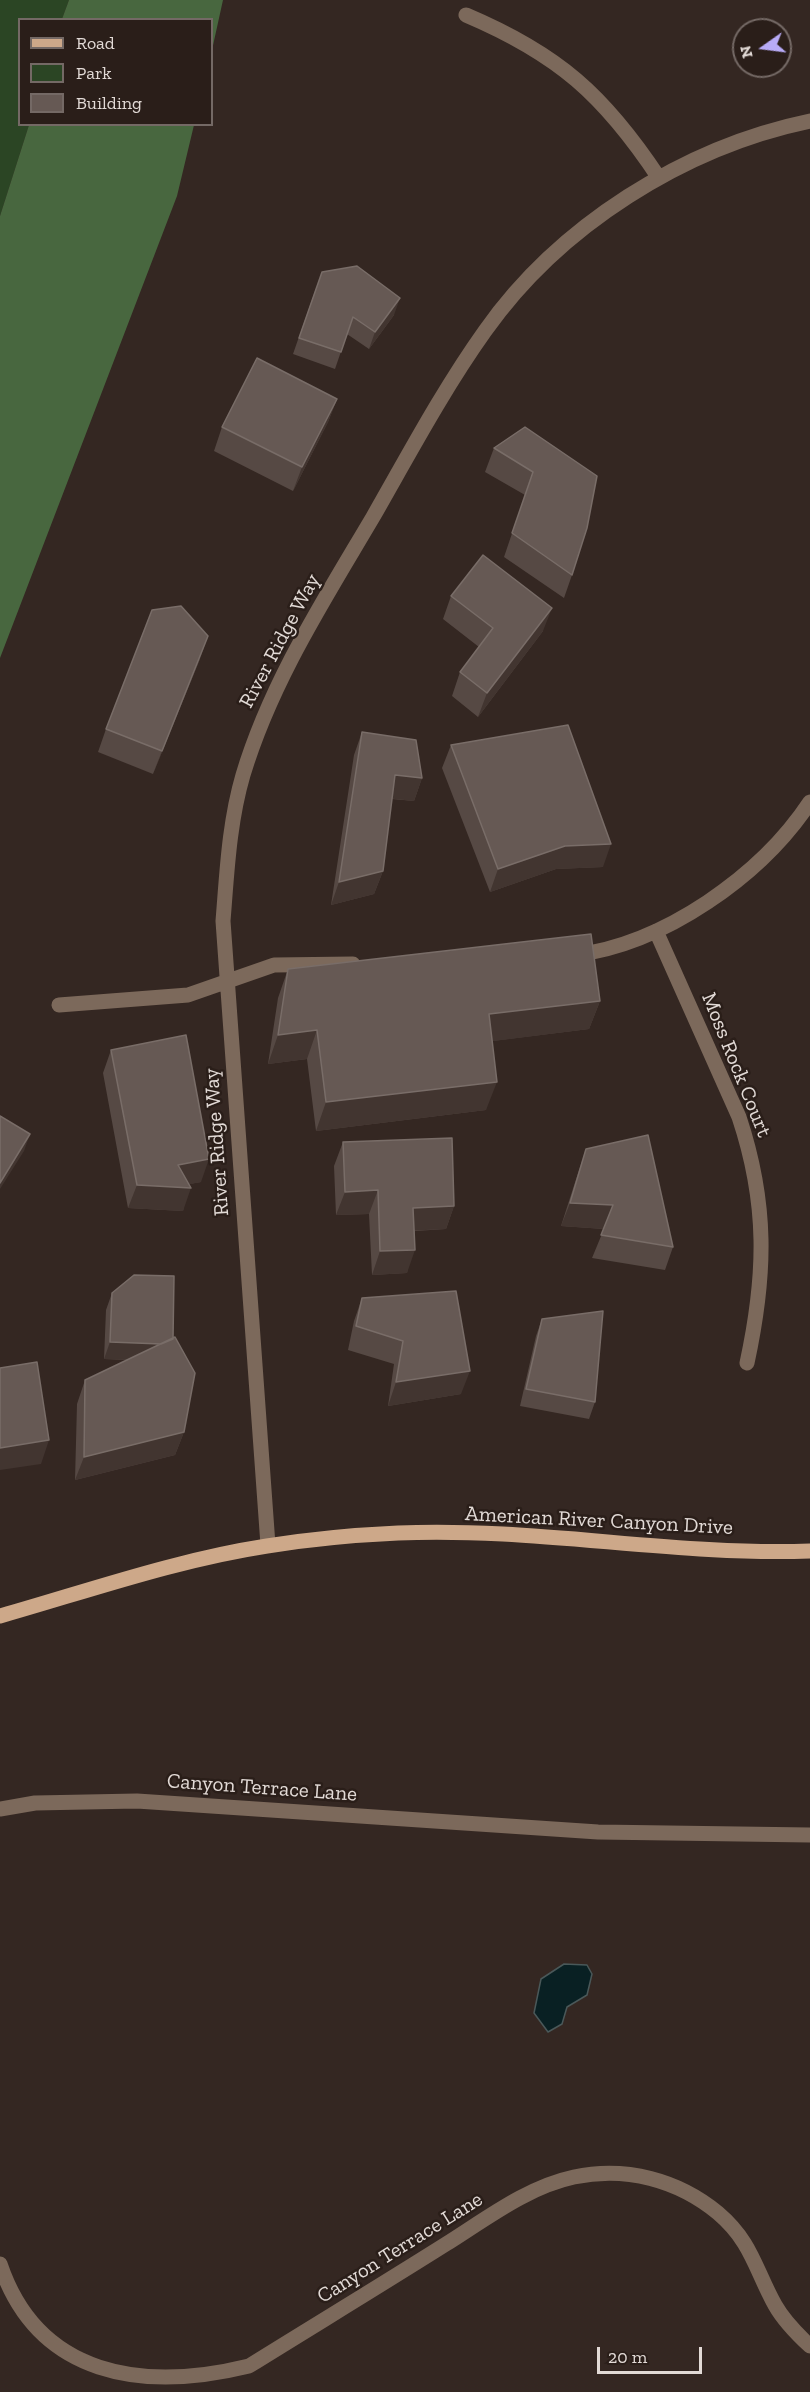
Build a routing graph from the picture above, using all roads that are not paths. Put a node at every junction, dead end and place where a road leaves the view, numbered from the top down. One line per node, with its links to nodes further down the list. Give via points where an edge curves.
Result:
1 (466, 15): 3 (street, via 511,34 546,55 593,92 632,136)
2 (810, 121): 3 (street, River Ridge Way, via 731,144)
3 (659, 178): 8 (street, River Ridge Way, via 611,208 566,244 523,285 486,329 285,668 246,766 230,835 223,921)
4 (810, 802): 5 (street, via 747,874 707,904)
5 (656, 931): 6 (street, via 604,949); 10 (street, Moss Rock Court, via 748,1143 759,1198 763,1254 759,1309)
6 (560, 957)
7 (367, 963): 8 (street, via 274,965)
8 (226, 982): 9 (street, via 189,995); 11 (street, River Ridge Way)
9 (59, 1005)
10 (747, 1363)
11 (268, 1545): 12 (main road, American River Canyon Drive, via 398,1533 523,1533 764,1552); 13 (main road, American River Canyon Drive, via 152,1571)
12 (810, 1551)
13 (0, 1616)
14 (0, 1809): 15 (street, Canyon Terrace Lane, via 35,1803 137,1801 598,1832)
15 (810, 1835)
16 (0, 2264): 18 (street, Canyon Terrace Lane, via 20,2312 35,2333 61,2356 123,2387)
17 (810, 2346): 18 (street, Canyon Terrace Lane, via 780,2312 753,2254 719,2215 699,2199 659,2181 625,2173 600,2173 549,2184 522,2197 249,2366 226,2378)
18 (176, 2391)

